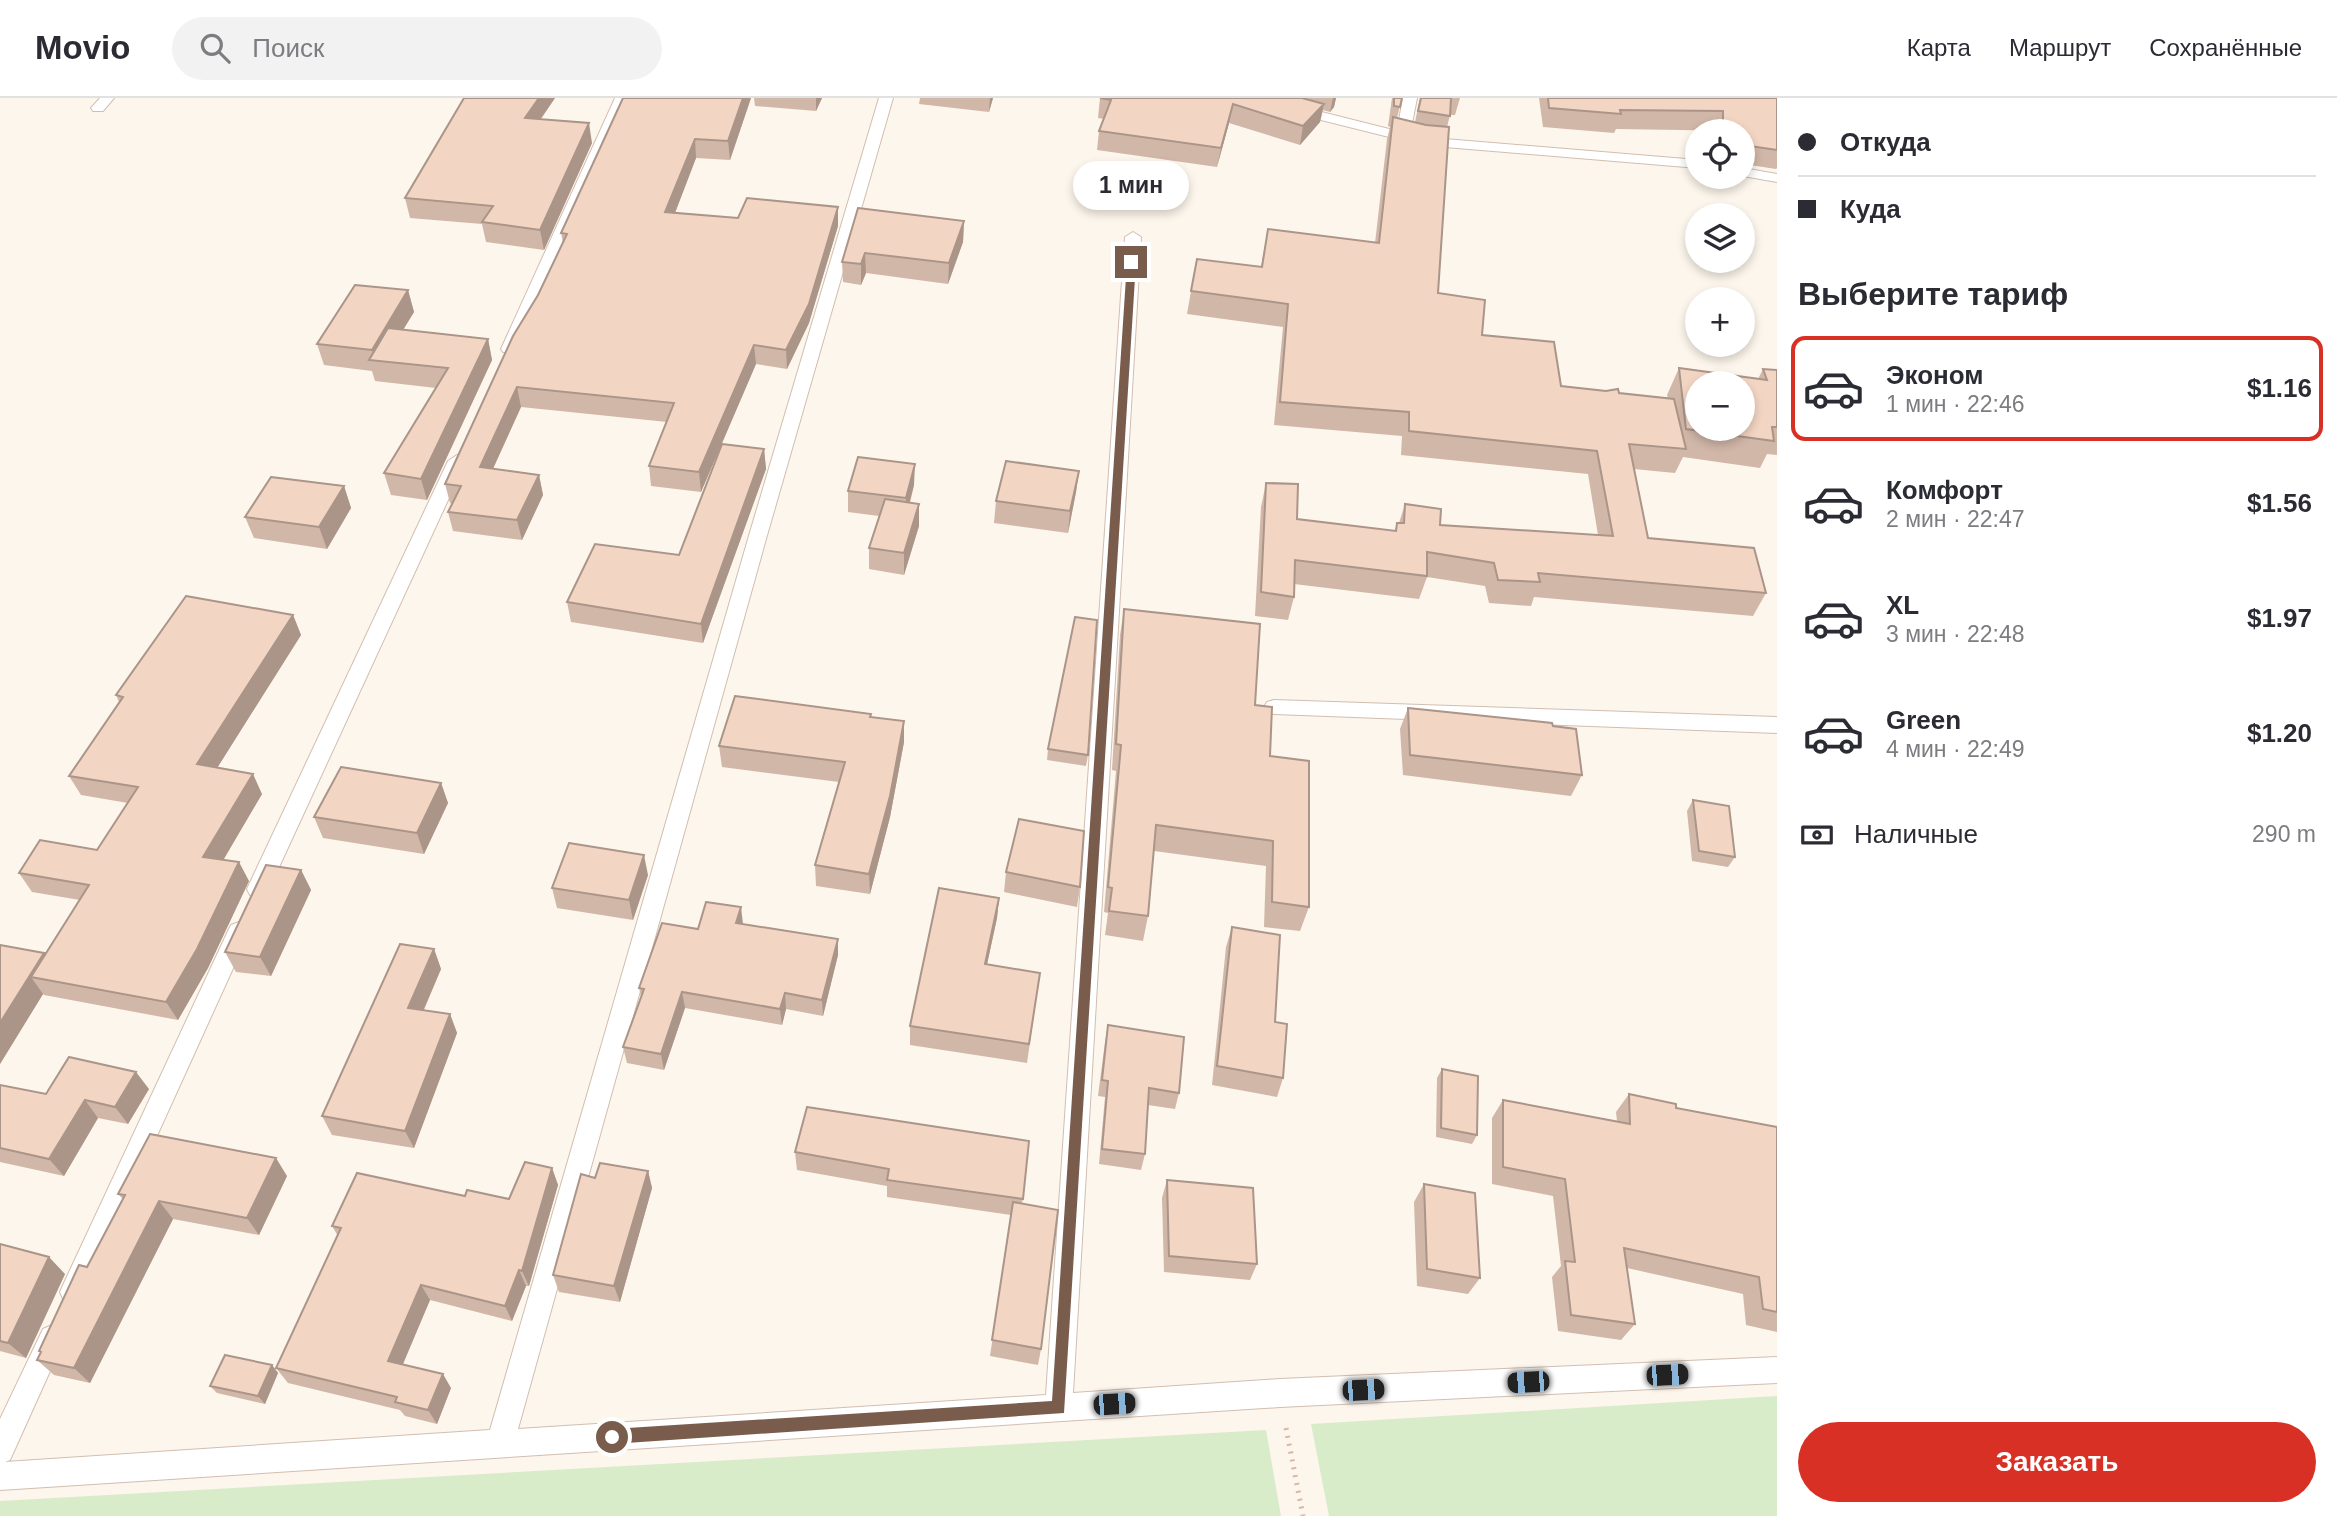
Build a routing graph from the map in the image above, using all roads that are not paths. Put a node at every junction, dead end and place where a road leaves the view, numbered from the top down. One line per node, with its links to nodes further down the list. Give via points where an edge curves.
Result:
1 (622, 98): 10 (lane)
2 (886, 98): 16 (lane)
3 (1250, 98): 5 (lane)
4 (1410, 98): 5 (lane)
5 (1403, 136): 6 (lane)
6 (1685, 163)
7 (1755, 174): 8 (lane)
8 (1777, 178)
9 (1133, 237): 15 (lane)
10 (500, 368)
11 (466, 442): 17 (lane)
12 (1274, 707): 13 (lane)
13 (1777, 725)
14 (1777, 1370): 15 (lane)
15 (1059, 1408): 16 (lane)
16 (500, 1444): 18 (lane)
17 (0, 1450)
18 (0, 1476)

